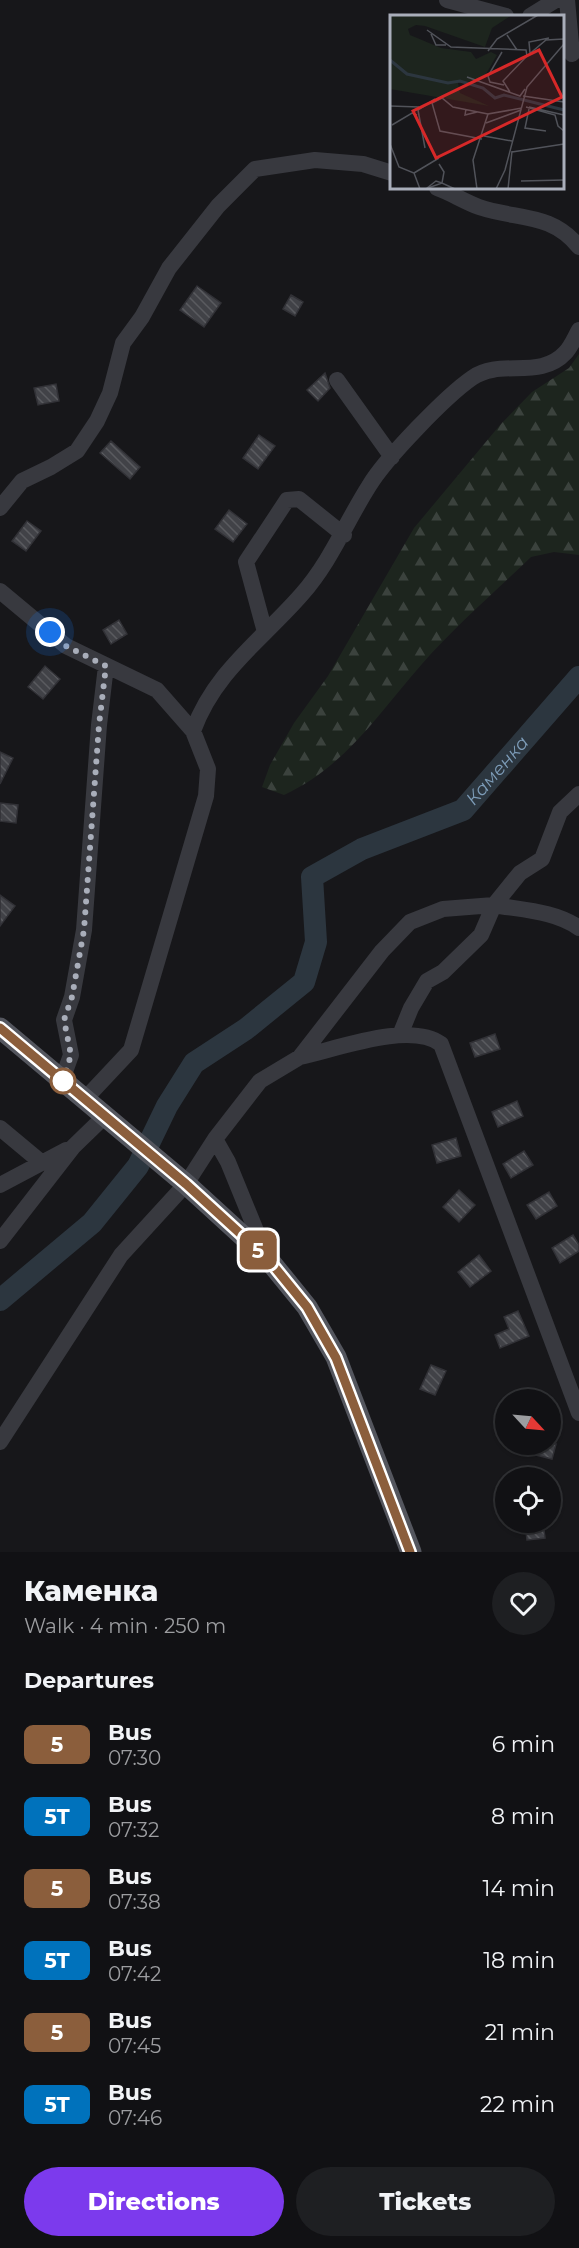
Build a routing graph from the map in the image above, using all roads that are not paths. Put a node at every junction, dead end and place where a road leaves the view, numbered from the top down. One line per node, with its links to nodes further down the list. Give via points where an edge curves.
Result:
1 (447, 0): 4 (street)
2 (556, 0): 5 (street)
3 (567, 0): 6 (street)
4 (502, 15)
5 (532, 15)
6 (571, 54)
7 (390, 172): 13 (street, via 315,160 255,169 218,206 169,268 123,343 110,393 76,451 22,481)
8 (439, 189): 9 (street, via 477,206 535,218 567,232)
9 (579, 247)
10 (579, 330): 12 (street, via 565,353 549,366 490,368 471,378)
11 (337, 380): 12 (street)
12 (392, 457): 14 (street, via 369,485)
13 (0, 508)
14 (344, 535): 16 (street, via 302,594); 16 (street, via 299,499 287,500 246,562)
15 (0, 591): 17 (street, via 66,646)
16 (265, 632): 18 (street, via 221,678 202,705)
17 (106, 666): 18 (street, via 157,690); 25 (street, via 84,930 64,1020 71,1055)
18 (193, 730): 26 (street, via 208,769 206,796 160,958 131,1050)
19 (579, 794): 20 (street, via 560,812 542,859 520,873)
20 (494, 905): 21 (street, via 556,916); 23 (street, via 481,935 443,972 427,981); 24 (street, via 443,909 410,922 382,951)
21 (579, 928)
22 (0, 1028): 25 (main road)
23 (400, 1035): 24 (street); 36 (street, via 432,1037 441,1044)
24 (300, 1056): 29 (street, via 260,1081)
25 (62, 1080): 26 (main road)
26 (85, 1099): 27 (main road)
27 (106, 1115): 30 (street); 32 (main road)
28 (0, 1128): 31 (street)
29 (215, 1139): 32 (street); 35 (street)
30 (73, 1147): 31 (street); 34 (street)
31 (42, 1163): 33 (street)
32 (186, 1184): 35 (main road); 37 (street, via 121,1255)
33 (0, 1185)
34 (0, 1241)
35 (268, 1259): 38 (main road, via 307,1307 336,1358)
36 (578, 1408)
37 (0, 1442)
38 (411, 1552)

